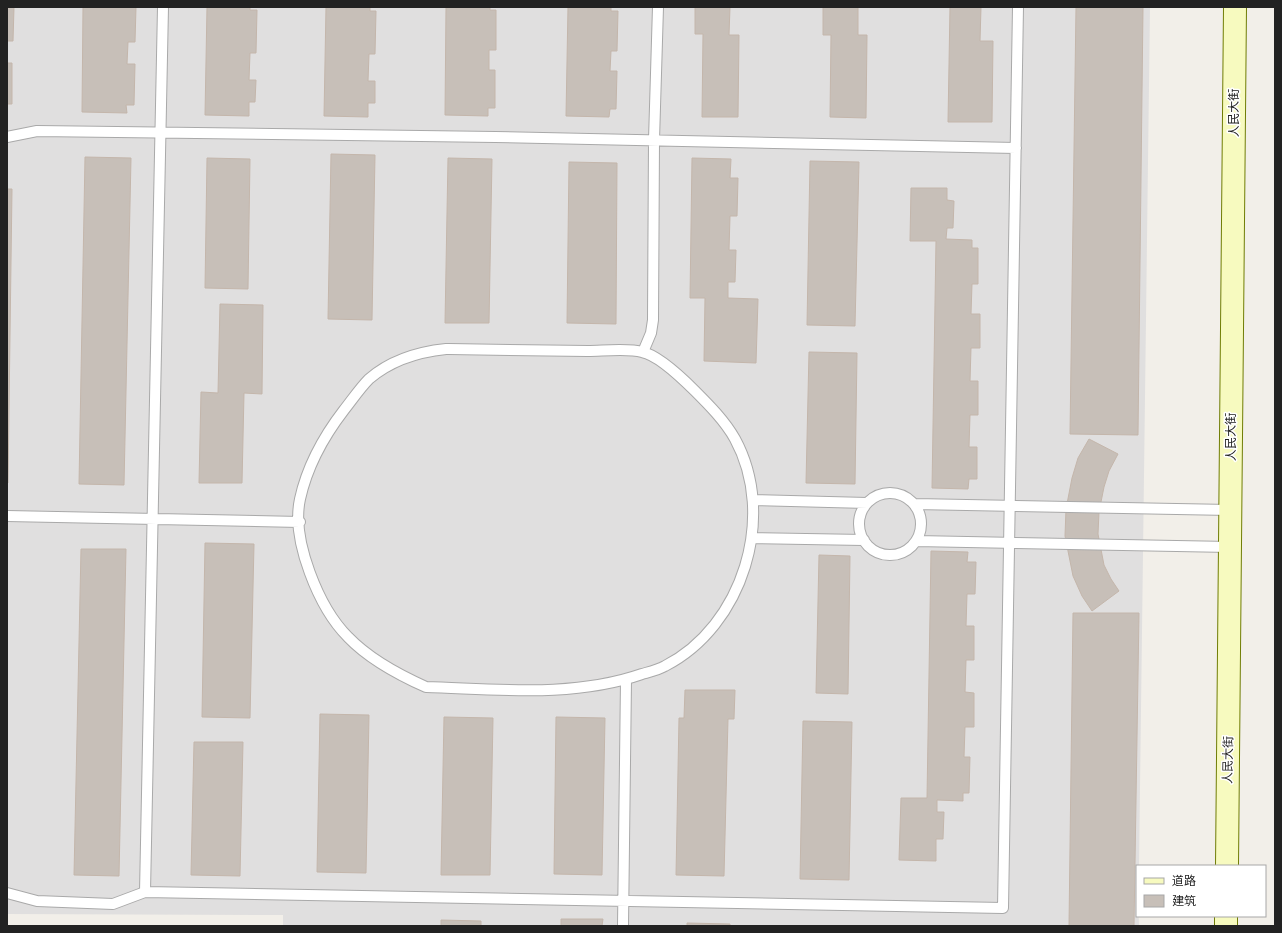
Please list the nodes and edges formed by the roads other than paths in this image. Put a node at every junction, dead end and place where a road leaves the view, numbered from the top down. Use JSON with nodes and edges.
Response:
{"nodes":[{"id":1,"x":162,"y":7,"type":"edge"},
{"id":2,"x":658,"y":7,"type":"edge"},
{"id":3,"x":1018,"y":7,"type":"edge"},
{"id":4,"x":1234,"y":7,"type":"edge"},
{"id":5,"x":160,"y":133,"type":"junction"},
{"id":6,"x":7,"y":137,"type":"edge"},
{"id":7,"x":654,"y":140,"type":"junction"},
{"id":8,"x":1016,"y":148,"type":"junction"},
{"id":9,"x":643,"y":352,"type":"junction"},
{"id":10,"x":753,"y":500,"type":"junction"},
{"id":11,"x":867,"y":504,"type":"junction"},
{"id":12,"x":915,"y":504,"type":"junction"},
{"id":13,"x":1010,"y":506,"type":"junction"},
{"id":14,"x":1230,"y":510,"type":"junction"},
{"id":15,"x":7,"y":516,"type":"edge"},
{"id":16,"x":153,"y":519,"type":"junction"},
{"id":17,"x":300,"y":522,"type":"junction"},
{"id":18,"x":752,"y":538,"type":"junction"},
{"id":19,"x":864,"y":540,"type":"junction"},
{"id":20,"x":916,"y":541,"type":"junction"},
{"id":21,"x":1009,"y":543,"type":"junction"},
{"id":22,"x":1230,"y":547,"type":"junction"},
{"id":23,"x":626,"y":680,"type":"junction"},
{"id":24,"x":1227,"y":865,"type":"edge"},
{"id":25,"x":145,"y":892,"type":"junction"},
{"id":26,"x":7,"y":893,"type":"edge"},
{"id":27,"x":623,"y":901,"type":"junction"},
{"id":28,"x":623,"y":926,"type":"edge"}],
"edges":[{"from":1,"to":5,"type":"lane"},
{"from":2,"to":7,"type":"lane"},
{"from":3,"to":8,"type":"lane"},
{"from":4,"to":14,"type":"main road","name":"人民大街"},
{"from":5,"to":6,"type":"lane"},
{"from":5,"to":7,"type":"lane"},
{"from":5,"to":16,"type":"lane"},
{"from":7,"to":8,"type":"lane"},
{"from":7,"to":9,"type":"lane"},
{"from":8,"to":13,"type":"lane"},
{"from":9,"to":10,"type":"lane"},
{"from":9,"to":17,"type":"lane"},
{"from":10,"to":11,"type":"lane"},
{"from":10,"to":18,"type":"lane"},
{"from":11,"to":12,"type":"lane"},
{"from":11,"to":19,"type":"lane"},
{"from":12,"to":13,"type":"lane"},
{"from":12,"to":20,"type":"lane"},
{"from":13,"to":14,"type":"lane"},
{"from":13,"to":21,"type":"lane"},
{"from":14,"to":22,"type":"main road","name":"人民大街"},
{"from":15,"to":16,"type":"lane"},
{"from":16,"to":17,"type":"lane"},
{"from":16,"to":25,"type":"lane"},
{"from":17,"to":23,"type":"lane"},
{"from":18,"to":19,"type":"lane"},
{"from":18,"to":23,"type":"lane"},
{"from":19,"to":20,"type":"lane"},
{"from":20,"to":21,"type":"lane"},
{"from":21,"to":22,"type":"lane"},
{"from":21,"to":27,"type":"lane"},
{"from":22,"to":24,"type":"main road","name":"人民大街"},
{"from":23,"to":27,"type":"lane"},
{"from":25,"to":26,"type":"lane"},
{"from":25,"to":27,"type":"lane"},
{"from":27,"to":28,"type":"lane"}]}
